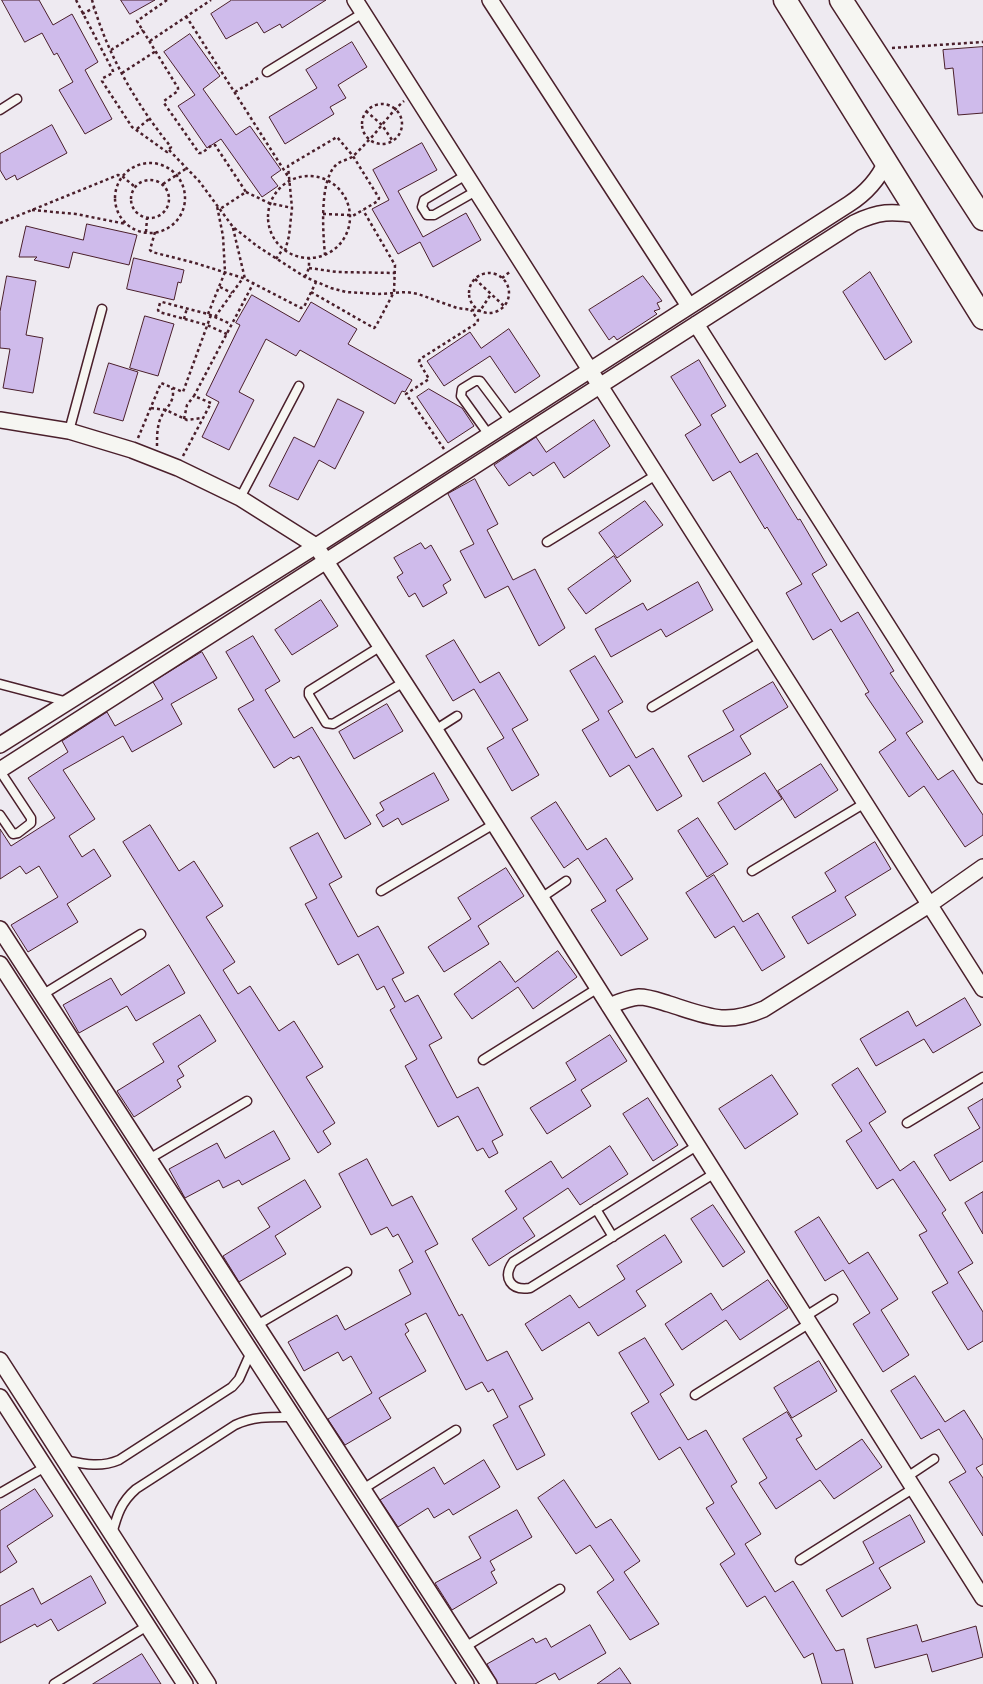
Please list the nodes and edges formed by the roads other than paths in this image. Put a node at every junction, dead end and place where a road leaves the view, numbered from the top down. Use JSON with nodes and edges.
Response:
{"nodes":[{"id":1,"x":355,"y":0,"type":"edge"},
{"id":2,"x":490,"y":0,"type":"edge"},
{"id":3,"x":785,"y":0,"type":"edge"},
{"id":4,"x":841,"y":0,"type":"edge"},
{"id":5,"x":363,"y":13,"type":"junction"},
{"id":6,"x":267,"y":72,"type":"road end"},
{"id":7,"x":17,"y":99,"type":"dead end"},
{"id":8,"x":0,"y":110,"type":"edge"},
{"id":9,"x":886,"y":162,"type":"junction"},
{"id":10,"x":466,"y":175,"type":"junction"},
{"id":11,"x":476,"y":191,"type":"junction"},
{"id":12,"x":918,"y":215,"type":"junction"},
{"id":13,"x":983,"y":219,"type":"edge"},
{"id":14,"x":689,"y":306,"type":"junction"},
{"id":15,"x":981,"y":308,"type":"edge"},
{"id":16,"x":102,"y":309,"type":"dead end"},
{"id":17,"x":696,"y":324,"type":"junction"},
{"id":18,"x":589,"y":370,"type":"junction"},
{"id":19,"x":299,"y":386,"type":"dead end"},
{"id":20,"x":599,"y":386,"type":"junction"},
{"id":21,"x":0,"y":420,"type":"edge"},
{"id":22,"x":510,"y":421,"type":"junction"},
{"id":23,"x":69,"y":431,"type":"junction"},
{"id":24,"x":489,"y":435,"type":"junction"},
{"id":25,"x":656,"y":475,"type":"junction"},
{"id":26,"x":240,"y":498,"type":"junction"},
{"id":27,"x":547,"y":542,"type":"dead end"},
{"id":28,"x":316,"y":546,"type":"junction"},
{"id":29,"x":327,"y":561,"type":"junction"},
{"id":30,"x":762,"y":641,"type":"junction"},
{"id":31,"x":381,"y":646,"type":"junction"},
{"id":32,"x":404,"y":682,"type":"junction"},
{"id":33,"x":0,"y":684,"type":"edge"},
{"id":34,"x":69,"y":702,"type":"junction"},
{"id":35,"x":652,"y":707,"type":"dead end"},
{"id":36,"x":457,"y":716,"type":"dead end"},
{"id":37,"x":435,"y":730,"type":"junction"},
{"id":38,"x":0,"y":745,"type":"edge"},
{"id":39,"x":0,"y":770,"type":"edge"},
{"id":40,"x":983,"y":776,"type":"edge"},
{"id":41,"x":865,"y":803,"type":"junction"},
{"id":42,"x":0,"y":815,"type":"edge"},
{"id":43,"x":494,"y":824,"type":"junction"},
{"id":44,"x":983,"y":867,"type":"edge"},
{"id":45,"x":752,"y":871,"type":"dead end"},
{"id":46,"x":566,"y":881,"type":"dead end"},
{"id":47,"x":382,"y":891,"type":"dead end"},
{"id":48,"x":541,"y":898,"type":"junction"},
{"id":49,"x":929,"y":905,"type":"junction"},
{"id":50,"x":0,"y":929,"type":"edge"},
{"id":51,"x":141,"y":934,"type":"dead end"},
{"id":52,"x":0,"y":964,"type":"edge"},
{"id":53,"x":598,"y":988,"type":"junction"},
{"id":54,"x":983,"y":989,"type":"edge"},
{"id":55,"x":42,"y":995,"type":"junction"},
{"id":56,"x":609,"y":1006,"type":"junction"},
{"id":57,"x":483,"y":1060,"type":"dead end"},
{"id":58,"x":983,"y":1077,"type":"edge"},
{"id":59,"x":247,"y":1101,"type":"dead end"},
{"id":60,"x":907,"y":1124,"type":"dead end"},
{"id":61,"x":698,"y":1145,"type":"junction"},
{"id":62,"x":149,"y":1159,"type":"junction"},
{"id":63,"x":715,"y":1173,"type":"junction"},
{"id":64,"x":596,"y":1209,"type":"junction"},
{"id":65,"x":614,"y":1237,"type":"junction"},
{"id":66,"x":347,"y":1272,"type":"dead end"},
{"id":67,"x":833,"y":1299,"type":"dead end"},
{"id":68,"x":808,"y":1320,"type":"junction"},
{"id":69,"x":256,"y":1325,"type":"junction"},
{"id":70,"x":251,"y":1352,"type":"junction"},
{"id":71,"x":0,"y":1360,"type":"edge"},
{"id":72,"x":695,"y":1395,"type":"dead end"},
{"id":73,"x":0,"y":1397,"type":"edge"},
{"id":74,"x":293,"y":1417,"type":"junction"},
{"id":75,"x":456,"y":1430,"type":"dead end"},
{"id":76,"x":934,"y":1459,"type":"dead end"},
{"id":77,"x":65,"y":1460,"type":"junction"},
{"id":78,"x":45,"y":1467,"type":"junction"},
{"id":79,"x":911,"y":1482,"type":"junction"},
{"id":80,"x":363,"y":1489,"type":"junction"},
{"id":81,"x":0,"y":1493,"type":"edge"},
{"id":82,"x":112,"y":1534,"type":"junction"},
{"id":83,"x":800,"y":1560,"type":"dead end"},
{"id":84,"x":560,"y":1589,"type":"dead end"},
{"id":85,"x":983,"y":1598,"type":"edge"},
{"id":86,"x":147,"y":1626,"type":"junction"},
{"id":87,"x":465,"y":1647,"type":"junction"},
{"id":88,"x":54,"y":1684,"type":"edge"},
{"id":89,"x":185,"y":1684,"type":"edge"},
{"id":90,"x":208,"y":1684,"type":"edge"},
{"id":91,"x":466,"y":1684,"type":"edge"},
{"id":92,"x":489,"y":1684,"type":"edge"}],
"edges":[{"from":1,"to":5,"type":"street"},
{"from":2,"to":14,"type":"street"},
{"from":3,"to":9,"type":"street"},
{"from":4,"to":13,"type":"street"},
{"from":5,"to":6,"type":"lane"},
{"from":5,"to":10,"type":"street"},
{"from":7,"to":8,"type":"lane"},
{"from":9,"to":12,"type":"street"},
{"from":9,"to":14,"type":"street"},
{"from":10,"to":11,"type":"street"},
{"from":10,"to":11,"type":"lane"},
{"from":11,"to":18,"type":"street"},
{"from":12,"to":15,"type":"street"},
{"from":12,"to":17,"type":"street"},
{"from":14,"to":18,"type":"street"},
{"from":16,"to":23,"type":"lane"},
{"from":17,"to":20,"type":"street"},
{"from":17,"to":40,"type":"street"},
{"from":18,"to":20,"type":"street"},
{"from":18,"to":22,"type":"street"},
{"from":19,"to":26,"type":"lane"},
{"from":20,"to":25,"type":"street"},
{"from":20,"to":29,"type":"street"},
{"from":21,"to":23,"type":"street"},
{"from":22,"to":24,"type":"street"},
{"from":22,"to":24,"type":"lane"},
{"from":23,"to":26,"type":"street"},
{"from":24,"to":28,"type":"street"},
{"from":25,"to":27,"type":"lane"},
{"from":25,"to":30,"type":"street"},
{"from":26,"to":28,"type":"street"},
{"from":28,"to":29,"type":"street"},
{"from":28,"to":34,"type":"street"},
{"from":29,"to":31,"type":"street"},
{"from":29,"to":39,"type":"street"},
{"from":30,"to":35,"type":"lane"},
{"from":30,"to":41,"type":"street"},
{"from":31,"to":32,"type":"street"},
{"from":31,"to":32,"type":"lane"},
{"from":32,"to":37,"type":"street"},
{"from":33,"to":34,"type":"lane"},
{"from":34,"to":38,"type":"street"},
{"from":36,"to":37,"type":"lane"},
{"from":37,"to":43,"type":"street"},
{"from":39,"to":42,"type":"lane"},
{"from":41,"to":45,"type":"lane"},
{"from":41,"to":49,"type":"street"},
{"from":43,"to":47,"type":"lane"},
{"from":43,"to":48,"type":"street"},
{"from":44,"to":49,"type":"street"},
{"from":46,"to":48,"type":"lane"},
{"from":48,"to":53,"type":"street"},
{"from":49,"to":54,"type":"street"},
{"from":49,"to":56,"type":"street"},
{"from":50,"to":55,"type":"street"},
{"from":51,"to":55,"type":"lane"},
{"from":52,"to":70,"type":"street"},
{"from":53,"to":56,"type":"street"},
{"from":53,"to":57,"type":"lane"},
{"from":55,"to":62,"type":"street"},
{"from":56,"to":61,"type":"street"},
{"from":58,"to":60,"type":"lane"},
{"from":59,"to":62,"type":"lane"},
{"from":61,"to":63,"type":"street"},
{"from":61,"to":64,"type":"lane"},
{"from":62,"to":69,"type":"street"},
{"from":63,"to":65,"type":"lane"},
{"from":63,"to":68,"type":"street"},
{"from":64,"to":65,"type":"lane"},
{"from":64,"to":65,"type":"lane"},
{"from":66,"to":69,"type":"lane"},
{"from":67,"to":68,"type":"lane"},
{"from":68,"to":72,"type":"lane"},
{"from":68,"to":79,"type":"street"},
{"from":69,"to":80,"type":"street"},
{"from":70,"to":74,"type":"street"},
{"from":70,"to":77,"type":"lane"},
{"from":71,"to":77,"type":"street"},
{"from":73,"to":78,"type":"street"},
{"from":74,"to":82,"type":"lane"},
{"from":74,"to":91,"type":"street"},
{"from":75,"to":80,"type":"lane"},
{"from":76,"to":79,"type":"lane"},
{"from":77,"to":82,"type":"street"},
{"from":78,"to":81,"type":"lane"},
{"from":78,"to":86,"type":"street"},
{"from":79,"to":83,"type":"lane"},
{"from":79,"to":85,"type":"street"},
{"from":80,"to":87,"type":"street"},
{"from":82,"to":90,"type":"street"},
{"from":84,"to":87,"type":"lane"},
{"from":86,"to":88,"type":"lane"},
{"from":86,"to":89,"type":"street"},
{"from":87,"to":92,"type":"street"}]}
